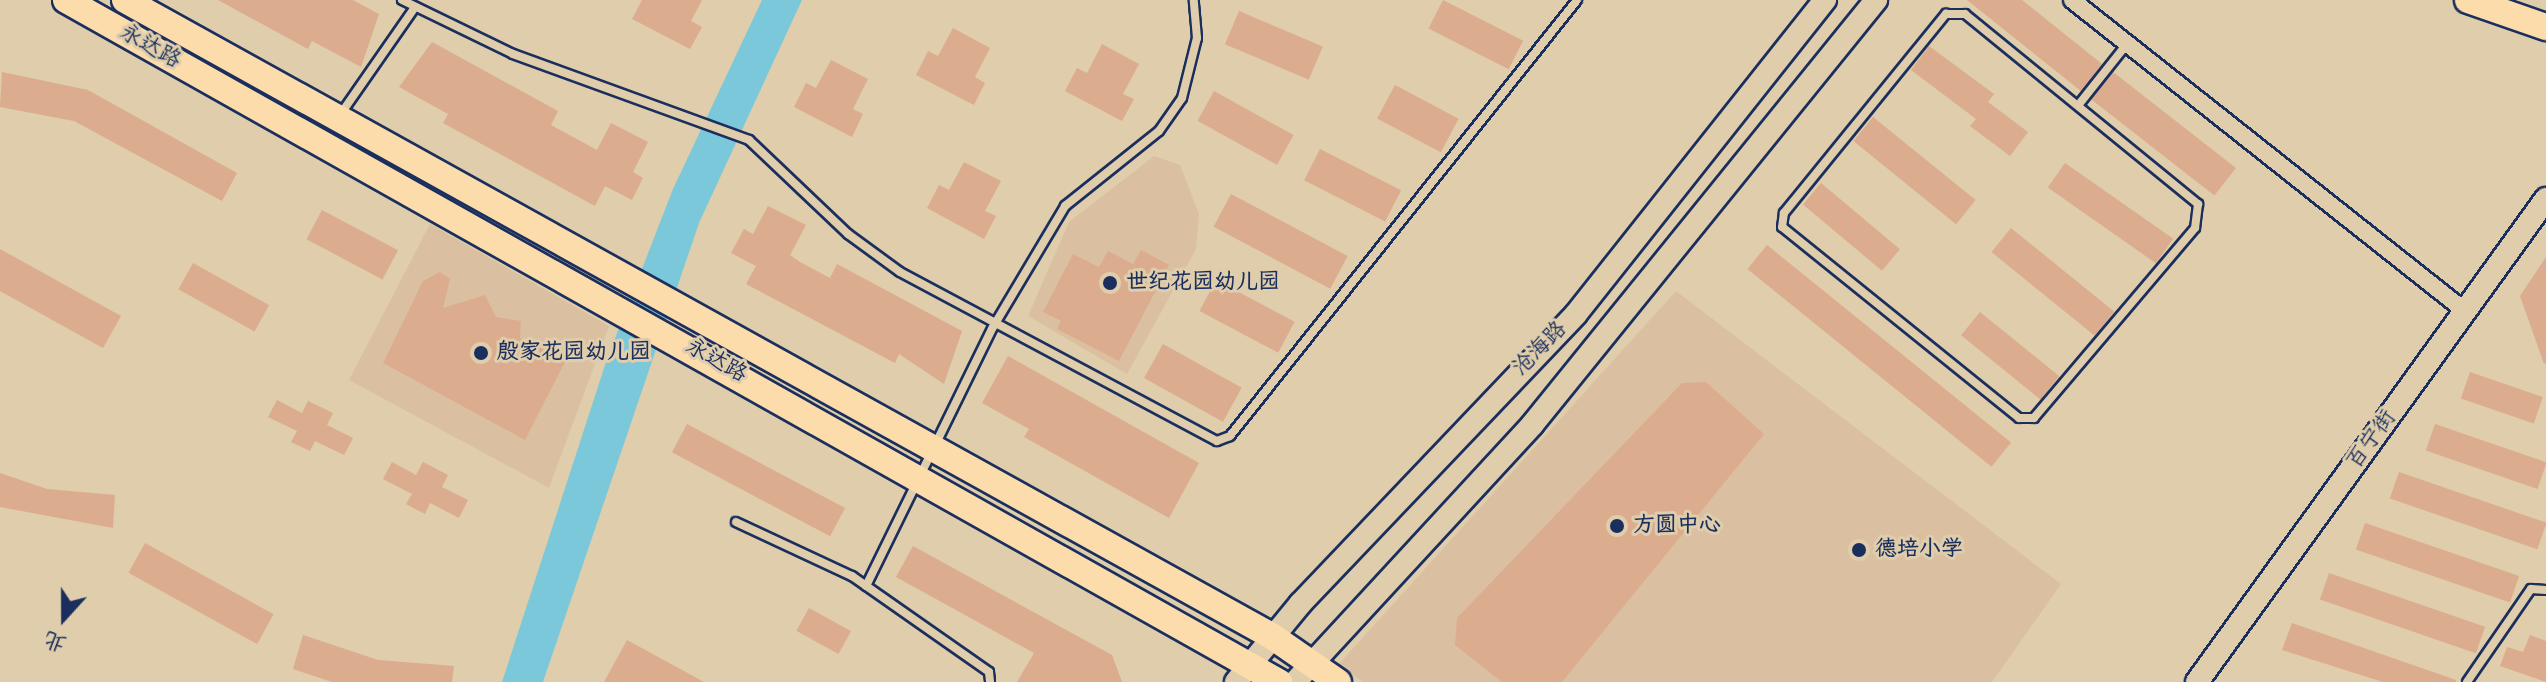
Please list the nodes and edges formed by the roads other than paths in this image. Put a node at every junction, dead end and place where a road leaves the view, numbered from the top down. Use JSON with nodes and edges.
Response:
{"nodes":[{"id":1,"x":66,"y":0,"type":"edge"},
{"id":2,"x":125,"y":0,"type":"edge"},
{"id":3,"x":402,"y":0,"type":"edge"},
{"id":4,"x":1194,"y":0,"type":"edge"},
{"id":5,"x":1577,"y":0,"type":"edge"},
{"id":6,"x":1825,"y":0,"type":"edge"},
{"id":7,"x":1876,"y":0,"type":"edge"},
{"id":8,"x":2072,"y":0,"type":"edge"},
{"id":9,"x":2468,"y":0,"type":"edge"},
{"id":10,"x":415,"y":7,"type":"junction"},
{"id":11,"x":2546,"y":27,"type":"edge"},
{"id":12,"x":2128,"y":44,"type":"junction"},
{"id":13,"x":2080,"y":103,"type":"junction"},
{"id":14,"x":337,"y":119,"type":"junction"},
{"id":15,"x":2546,"y":199,"type":"edge"},
{"id":16,"x":2465,"y":311,"type":"junction"},
{"id":17,"x":993,"y":327,"type":"junction"},
{"id":18,"x":933,"y":449,"type":"junction"},
{"id":19,"x":920,"y":476,"type":"junction"},
{"id":20,"x":736,"y":522,"type":"dead end"},
{"id":21,"x":2545,"y":585,"type":"edge"},
{"id":22,"x":866,"y":586,"type":"junction"},
{"id":23,"x":1273,"y":637,"type":"junction"},
{"id":24,"x":1245,"y":672,"type":"edge"},
{"id":25,"x":1303,"y":672,"type":"edge"},
{"id":26,"x":990,"y":682,"type":"edge"},
{"id":27,"x":1279,"y":682,"type":"edge"},
{"id":28,"x":1338,"y":682,"type":"edge"},
{"id":29,"x":2197,"y":682,"type":"edge"},
{"id":30,"x":2467,"y":682,"type":"edge"}],
"edges":[{"from":1,"to":19,"type":"main road","name":"永达路"},
{"from":2,"to":14,"type":"main road","name":"永达路"},
{"from":3,"to":10,"type":"lane"},
{"from":4,"to":17,"type":"lane"},
{"from":5,"to":17,"type":"lane"},
{"from":6,"to":23,"type":"main road","name":"沧海路"},
{"from":7,"to":25,"type":"main road","name":"沧海路"},
{"from":8,"to":12,"type":"street"},
{"from":9,"to":11,"type":"main road"},
{"from":10,"to":14,"type":"lane"},
{"from":10,"to":17,"type":"lane"},
{"from":12,"to":13,"type":"lane"},
{"from":12,"to":16,"type":"street"},
{"from":13,"to":13,"type":"lane"},
{"from":14,"to":18,"type":"main road","name":"永达路"},
{"from":15,"to":16,"type":"main road","name":"百宁街"},
{"from":16,"to":29,"type":"main road","name":"百宁街"},
{"from":17,"to":18,"type":"lane"},
{"from":18,"to":19,"type":"lane"},
{"from":18,"to":23,"type":"main road","name":"永达路"},
{"from":19,"to":22,"type":"lane"},
{"from":19,"to":24,"type":"main road","name":"永达路"},
{"from":20,"to":22,"type":"lane"},
{"from":21,"to":30,"type":"lane"},
{"from":22,"to":26,"type":"lane"},
{"from":23,"to":24,"type":"main road","name":"沧海路"},
{"from":23,"to":25,"type":"main road","name":"永达路"},
{"from":24,"to":27,"type":"main road","name":"永达路"},
{"from":25,"to":28,"type":"main road","name":"永达路"}]}
